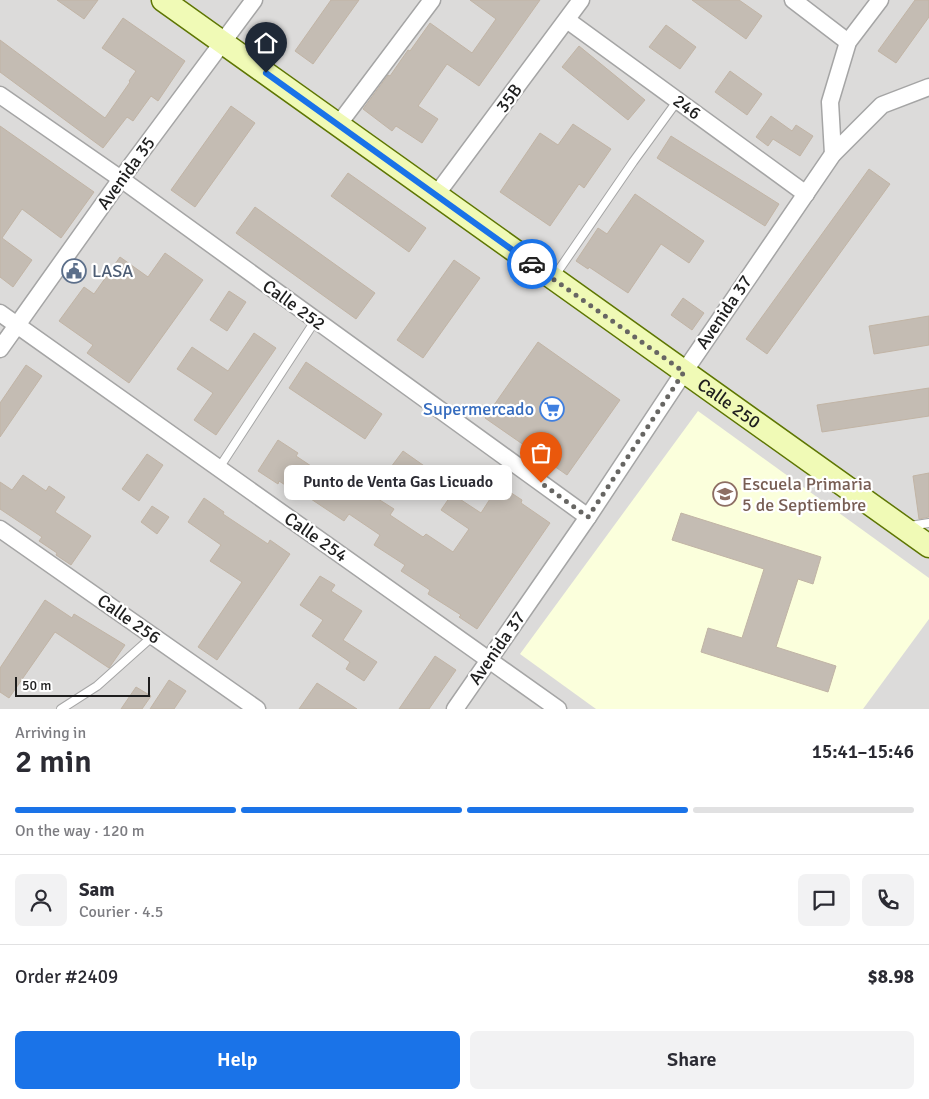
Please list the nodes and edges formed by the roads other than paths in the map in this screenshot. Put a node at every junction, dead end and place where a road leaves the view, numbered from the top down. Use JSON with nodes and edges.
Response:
{"nodes":[{"id":1,"x":163,"y":0,"type":"edge"},
{"id":2,"x":254,"y":0,"type":"edge"},
{"id":3,"x":432,"y":0,"type":"edge"},
{"id":4,"x":581,"y":0,"type":"edge"},
{"id":5,"x":793,"y":0,"type":"edge"},
{"id":6,"x":880,"y":0,"type":"edge"},
{"id":7,"x":567,"y":20,"type":"junction"},
{"id":8,"x":222,"y":42,"type":"junction"},
{"id":9,"x":848,"y":42,"type":"junction"},
{"id":10,"x":929,"y":87,"type":"edge"},
{"id":11,"x":0,"y":95,"type":"edge"},
{"id":12,"x":678,"y":100,"type":"junction"},
{"id":13,"x":338,"y":126,"type":"junction"},
{"id":14,"x":833,"y":154,"type":"junction"},
{"id":15,"x":121,"y":179,"type":"junction"},
{"id":16,"x":806,"y":194,"type":"junction"},
{"id":17,"x":436,"y":195,"type":"junction"},
{"id":18,"x":553,"y":279,"type":"junction"},
{"id":19,"x":0,"y":313,"type":"edge"},
{"id":20,"x":315,"y":321,"type":"junction"},
{"id":21,"x":16,"y":325,"type":"junction"},
{"id":22,"x":0,"y":349,"type":"edge"},
{"id":23,"x":684,"y":372,"type":"junction"},
{"id":24,"x":219,"y":468,"type":"junction"},
{"id":25,"x":588,"y":517,"type":"junction"},
{"id":26,"x":929,"y":524,"type":"edge"},
{"id":27,"x":903,"y":528,"type":"junction"},
{"id":28,"x":0,"y":529,"type":"edge"},
{"id":29,"x":929,"y":546,"type":"edge"},
{"id":30,"x":153,"y":636,"type":"junction"},
{"id":31,"x":489,"y":659,"type":"junction"},
{"id":32,"x":61,"y":709,"type":"edge"},
{"id":33,"x":257,"y":709,"type":"edge"},
{"id":34,"x":455,"y":709,"type":"edge"},
{"id":35,"x":558,"y":709,"type":"edge"}],
"edges":[{"from":1,"to":8,"type":"main road","name":"Calle 250"},
{"from":2,"to":8,"type":"street","name":"Avenida 35"},
{"from":3,"to":13,"type":"street"},
{"from":4,"to":7,"type":"street","name":"35B"},
{"from":5,"to":9,"type":"street"},
{"from":6,"to":9,"type":"street"},
{"from":7,"to":12,"type":"street","name":"246"},
{"from":7,"to":17,"type":"street","name":"35B"},
{"from":8,"to":13,"type":"main road","name":"Calle 250"},
{"from":8,"to":15,"type":"street","name":"Avenida 35"},
{"from":9,"to":14,"type":"street"},
{"from":10,"to":14,"type":"street","name":"Avenida 37"},
{"from":11,"to":15,"type":"street","name":"Calle 252"},
{"from":12,"to":16,"type":"street","name":"246"},
{"from":12,"to":18,"type":"lane"},
{"from":13,"to":17,"type":"main road","name":"Calle 250"},
{"from":14,"to":16,"type":"street","name":"Avenida 37"},
{"from":15,"to":20,"type":"street","name":"Calle 252"},
{"from":15,"to":21,"type":"street","name":"Avenida 35"},
{"from":16,"to":23,"type":"street","name":"Avenida 37"},
{"from":17,"to":18,"type":"main road","name":"Calle 250"},
{"from":18,"to":23,"type":"main road","name":"Calle 250"},
{"from":19,"to":21,"type":"street","name":"Calle 254"},
{"from":20,"to":24,"type":"lane"},
{"from":20,"to":25,"type":"street","name":"Calle 252"},
{"from":21,"to":22,"type":"street","name":"Avenida 35"},
{"from":21,"to":24,"type":"street","name":"Calle 254"},
{"from":23,"to":25,"type":"street","name":"Avenida 37"},
{"from":23,"to":27,"type":"main road","name":"Calle 250"},
{"from":24,"to":31,"type":"street","name":"Calle 254"},
{"from":25,"to":31,"type":"street","name":"Avenida 37"},
{"from":26,"to":27,"type":"lane"},
{"from":27,"to":29,"type":"main road","name":"Calle 250"},
{"from":28,"to":30,"type":"street","name":"Calle 256"},
{"from":30,"to":32,"type":"lane"},
{"from":30,"to":33,"type":"street","name":"Calle 256"},
{"from":31,"to":34,"type":"street","name":"Avenida 37"},
{"from":31,"to":35,"type":"street","name":"Calle 254"}]}
